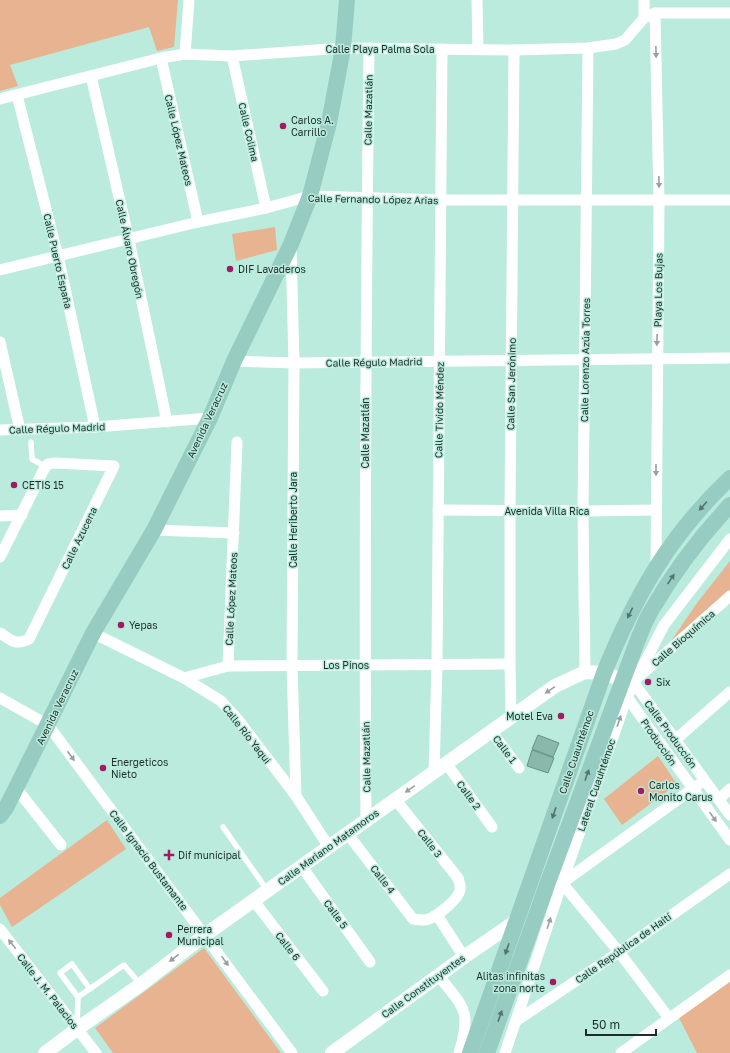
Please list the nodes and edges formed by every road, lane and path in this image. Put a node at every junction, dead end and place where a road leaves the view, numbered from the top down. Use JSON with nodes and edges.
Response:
{"nodes":[{"id":1,"x":189,"y":0,"type":"edge"},
{"id":2,"x":347,"y":0,"type":"edge"},
{"id":3,"x":478,"y":0,"type":"edge"},
{"id":4,"x":644,"y":0,"type":"edge"},
{"id":5,"x":655,"y":13,"type":"junction"},
{"id":6,"x":730,"y":13,"type":"edge"},
{"id":7,"x":644,"y":18,"type":"junction"},
{"id":8,"x":344,"y":48,"type":"junction"},
{"id":9,"x":369,"y":48,"type":"junction"},
{"id":10,"x":588,"y":48,"type":"junction"},
{"id":11,"x":442,"y":49,"type":"junction"},
{"id":12,"x":478,"y":49,"type":"junction"},
{"id":13,"x":514,"y":50,"type":"junction"},
{"id":14,"x":185,"y":54,"type":"junction"},
{"id":15,"x":232,"y":56,"type":"junction"},
{"id":16,"x":161,"y":58,"type":"junction"},
{"id":17,"x":91,"y":76,"type":"junction"},
{"id":18,"x":17,"y":95,"type":"junction"},
{"id":19,"x":0,"y":99,"type":"edge"},
{"id":20,"x":310,"y":196,"type":"junction"},
{"id":21,"x":367,"y":198,"type":"junction"},
{"id":22,"x":441,"y":200,"type":"junction"},
{"id":23,"x":513,"y":200,"type":"junction"},
{"id":24,"x":586,"y":200,"type":"junction"},
{"id":25,"x":730,"y":200,"type":"edge"},
{"id":26,"x":659,"y":201,"type":"junction"},
{"id":27,"x":266,"y":208,"type":"junction"},
{"id":28,"x":198,"y":222,"type":"junction"},
{"id":29,"x":129,"y":240,"type":"junction"},
{"id":30,"x":291,"y":244,"type":"junction"},
{"id":31,"x":58,"y":256,"type":"junction"},
{"id":32,"x":0,"y":270,"type":"edge"},
{"id":33,"x":0,"y":342,"type":"edge"},
{"id":34,"x":730,"y":358,"type":"edge"},
{"id":35,"x":657,"y":359,"type":"junction"},
{"id":36,"x":585,"y":360,"type":"junction"},
{"id":37,"x":234,"y":361,"type":"junction"},
{"id":38,"x":439,"y":361,"type":"junction"},
{"id":39,"x":511,"y":361,"type":"junction"},
{"id":40,"x":365,"y":362,"type":"junction"},
{"id":41,"x":294,"y":363,"type":"junction"},
{"id":42,"x":210,"y":418,"type":"junction"},
{"id":43,"x":167,"y":422,"type":"junction"},
{"id":44,"x":95,"y":427,"type":"junction"},
{"id":45,"x":0,"y":430,"type":"edge"},
{"id":46,"x":20,"y":430,"type":"junction"},
{"id":47,"x":31,"y":442,"type":"dead end"},
{"id":48,"x":237,"y":442,"type":"dead end"},
{"id":49,"x":47,"y":466,"type":"junction"},
{"id":50,"x":730,"y":478,"type":"edge"},
{"id":51,"x":730,"y":505,"type":"edge"},
{"id":52,"x":438,"y":510,"type":"junction"},
{"id":53,"x":656,"y":510,"type":"junction"},
{"id":54,"x":510,"y":511,"type":"junction"},
{"id":55,"x":583,"y":511,"type":"junction"},
{"id":56,"x":22,"y":515,"type":"junction"},
{"id":57,"x":0,"y":516,"type":"edge"},
{"id":58,"x":154,"y":530,"type":"junction"},
{"id":59,"x":234,"y":533,"type":"junction"},
{"id":60,"x":730,"y":539,"type":"edge"},
{"id":61,"x":0,"y":557,"type":"edge"},
{"id":62,"x":656,"y":567,"type":"junction"},
{"id":63,"x":730,"y":596,"type":"edge"},
{"id":64,"x":0,"y":633,"type":"edge"},
{"id":65,"x":93,"y":633,"type":"junction"},
{"id":66,"x":510,"y":664,"type":"junction"},
{"id":67,"x":292,"y":665,"type":"junction"},
{"id":68,"x":365,"y":665,"type":"junction"},
{"id":69,"x":437,"y":665,"type":"junction"},
{"id":70,"x":228,"y":666,"type":"junction"},
{"id":71,"x":585,"y":672,"type":"junction"},
{"id":72,"x":604,"y":673,"type":"junction"},
{"id":73,"x":184,"y":678,"type":"junction"},
{"id":74,"x":630,"y":681,"type":"junction"},
{"id":75,"x":730,"y":692,"type":"edge"},
{"id":76,"x":627,"y":697,"type":"junction"},
{"id":77,"x":0,"y":698,"type":"edge"},
{"id":78,"x":511,"y":717,"type":"junction"},
{"id":79,"x":48,"y":725,"type":"junction"},
{"id":80,"x":492,"y":731,"type":"junction"},
{"id":81,"x":675,"y":740,"type":"junction"},
{"id":82,"x":446,"y":763,"type":"junction"},
{"id":83,"x":519,"y":768,"type":"dead end"},
{"id":84,"x":434,"y":772,"type":"junction"},
{"id":85,"x":705,"y":780,"type":"junction"},
{"id":86,"x":16,"y":788,"type":"junction"},
{"id":87,"x":692,"y":788,"type":"junction"},
{"id":88,"x":730,"y":789,"type":"edge"},
{"id":89,"x":296,"y":796,"type":"junction"},
{"id":90,"x":395,"y":799,"type":"junction"},
{"id":91,"x":719,"y":799,"type":"junction"},
{"id":92,"x":730,"y":815,"type":"edge"},
{"id":93,"x":0,"y":816,"type":"edge"},
{"id":94,"x":366,"y":819,"type":"junction"},
{"id":95,"x":223,"y":827,"type":"dead end"},
{"id":96,"x":492,"y":828,"type":"dead end"},
{"id":97,"x":347,"y":833,"type":"junction"},
{"id":98,"x":730,"y":840,"type":"edge"},
{"id":99,"x":61,"y":845,"type":"dead end"},
{"id":100,"x":328,"y":847,"type":"junction"},
{"id":101,"x":302,"y":866,"type":"junction"},
{"id":102,"x":730,"y":874,"type":"edge"},
{"id":103,"x":532,"y":877,"type":"junction"},
{"id":104,"x":555,"y":883,"type":"junction"},
{"id":105,"x":268,"y":891,"type":"junction"},
{"id":106,"x":254,"y":901,"type":"junction"},
{"id":107,"x":436,"y":915,"type":"junction"},
{"id":108,"x":516,"y":921,"type":"junction"},
{"id":109,"x":0,"y":929,"type":"edge"},
{"id":110,"x":205,"y":935,"type":"junction"},
{"id":111,"x":620,"y":952,"type":"junction"},
{"id":112,"x":464,"y":956,"type":"junction"},
{"id":113,"x":370,"y":962,"type":"dead end"},
{"id":114,"x":730,"y":975,"type":"edge"},
{"id":115,"x":438,"y":976,"type":"junction"},
{"id":116,"x":140,"y":985,"type":"junction"},
{"id":117,"x":90,"y":989,"type":"junction"},
{"id":118,"x":323,"y":991,"type":"dead end"},
{"id":119,"x":78,"y":997,"type":"junction"},
{"id":120,"x":669,"y":1018,"type":"junction"},
{"id":121,"x":516,"y":1021,"type":"junction"},
{"id":122,"x":77,"y":1029,"type":"junction"},
{"id":123,"x":45,"y":1053,"type":"edge"},
{"id":124,"x":96,"y":1053,"type":"edge"},
{"id":125,"x":292,"y":1053,"type":"edge"},
{"id":126,"x":332,"y":1053,"type":"edge"},
{"id":127,"x":459,"y":1053,"type":"edge"},
{"id":128,"x":470,"y":1053,"type":"edge"},
{"id":129,"x":488,"y":1053,"type":"edge"},
{"id":130,"x":505,"y":1053,"type":"edge"},
{"id":131,"x":621,"y":1053,"type":"edge"}],
"edges":[{"from":1,"to":14,"type":"street"},
{"from":2,"to":8,"type":"main road","name":"Avenida Veracruz"},
{"from":3,"to":12,"type":"street"},
{"from":4,"to":7,"type":"street"},
{"from":5,"to":6,"type":"street","name":"Calle Playa Palma Sola"},
{"from":5,"to":7,"type":"street","name":"Calle Playa Palma Sola"},
{"from":5,"to":26,"type":"street","name":"Playa Los Bujas","one_way":true},
{"from":7,"to":10,"type":"street","name":"Calle Playa Palma Sola"},
{"from":8,"to":9,"type":"street","name":"Calle Playa Palma Sola"},
{"from":8,"to":15,"type":"street","name":"Calle Playa Palma Sola"},
{"from":8,"to":20,"type":"main road","name":"Avenida Veracruz"},
{"from":9,"to":11,"type":"street","name":"Calle Playa Palma Sola"},
{"from":9,"to":21,"type":"street","name":"Calle Mazatlán"},
{"from":10,"to":13,"type":"street","name":"Calle Playa Palma Sola"},
{"from":10,"to":24,"type":"street","name":"Calle Lorenzo Azúa Torres"},
{"from":11,"to":12,"type":"street","name":"Calle Playa Palma Sola"},
{"from":11,"to":22,"type":"street","name":"Calle Tivido Méndez"},
{"from":12,"to":13,"type":"street","name":"Calle Playa Palma Sola"},
{"from":13,"to":23,"type":"street","name":"Calle San Jerónimo"},
{"from":14,"to":15,"type":"street","name":"Calle Playa Palma Sola"},
{"from":14,"to":16,"type":"street","name":"Calle Playa Palma Sola"},
{"from":15,"to":27,"type":"street","name":"Calle Colima"},
{"from":16,"to":17,"type":"street","name":"Calle Playa Palma Sola"},
{"from":16,"to":28,"type":"street","name":"Calle López Mateos"},
{"from":17,"to":18,"type":"street","name":"Calle Playa Palma Sola"},
{"from":17,"to":29,"type":"street","name":"Calle Álvaro Obregón"},
{"from":18,"to":19,"type":"street","name":"Calle Playa Palma Sola"},
{"from":18,"to":31,"type":"street","name":"Calle Puerto España"},
{"from":20,"to":21,"type":"street","name":"Calle Fernando López Arias"},
{"from":20,"to":27,"type":"street","name":"Calle Fernando López Arias"},
{"from":20,"to":30,"type":"main road","name":"Avenida Veracruz"},
{"from":21,"to":22,"type":"street","name":"Calle Fernando López Arias"},
{"from":21,"to":40,"type":"street","name":"Calle Mazatlán"},
{"from":22,"to":23,"type":"street","name":"Calle Fernando López Arias"},
{"from":22,"to":38,"type":"street","name":"Calle Tivido Méndez"},
{"from":23,"to":24,"type":"street","name":"Calle Fernando López Arias"},
{"from":23,"to":39,"type":"street","name":"Calle San Jerónimo"},
{"from":24,"to":26,"type":"street","name":"Calle Fernando López Arias"},
{"from":24,"to":36,"type":"street","name":"Calle Lorenzo Azúa Torres"},
{"from":25,"to":26,"type":"street","name":"Calle Fernando López Arias"},
{"from":26,"to":35,"type":"street","name":"Playa Los Bujas","one_way":true},
{"from":27,"to":28,"type":"street","name":"Calle Fernando López Arias"},
{"from":28,"to":29,"type":"street","name":"Calle Fernando López Arias"},
{"from":29,"to":31,"type":"street","name":"Calle Fernando López Arias"},
{"from":29,"to":43,"type":"street","name":"Calle Álvaro Obregón"},
{"from":30,"to":37,"type":"main road","name":"Avenida Veracruz"},
{"from":30,"to":41,"type":"street","name":"Calle Heriberto Jara"},
{"from":31,"to":32,"type":"street","name":"Calle Fernando López Arias"},
{"from":31,"to":44,"type":"street","name":"Calle Puerto España"},
{"from":33,"to":46,"type":"street"},
{"from":34,"to":35,"type":"street","name":"Calle Régulo Madrid"},
{"from":35,"to":36,"type":"street","name":"Calle Régulo Madrid"},
{"from":35,"to":53,"type":"street","name":"Playa Los Bujas","one_way":true},
{"from":36,"to":39,"type":"street","name":"Calle Régulo Madrid"},
{"from":36,"to":55,"type":"street","name":"Calle Lorenzo Azúa Torres"},
{"from":37,"to":41,"type":"street","name":"Calle Régulo Madrid"},
{"from":37,"to":42,"type":"main road","name":"Avenida Veracruz"},
{"from":38,"to":39,"type":"street","name":"Calle Régulo Madrid"},
{"from":38,"to":40,"type":"street","name":"Calle Régulo Madrid"},
{"from":38,"to":52,"type":"street","name":"Calle Tivido Méndez"},
{"from":39,"to":54,"type":"street","name":"Calle San Jerónimo"},
{"from":40,"to":41,"type":"street","name":"Calle Régulo Madrid"},
{"from":40,"to":68,"type":"street","name":"Calle Mazatlán"},
{"from":41,"to":67,"type":"street","name":"Calle Heriberto Jara"},
{"from":42,"to":43,"type":"street","name":"Calle Régulo Madrid"},
{"from":42,"to":58,"type":"main road","name":"Avenida Veracruz"},
{"from":43,"to":44,"type":"street","name":"Calle Régulo Madrid"},
{"from":44,"to":46,"type":"street","name":"Calle Régulo Madrid"},
{"from":45,"to":46,"type":"street","name":"Calle Régulo Madrid"},
{"from":47,"to":49,"type":"lane"},
{"from":48,"to":59,"type":"street","name":"Calle López Mateos"},
{"from":49,"to":56,"type":"street"},
{"from":49,"to":64,"type":"street","name":"Calle Azucena"},
{"from":50,"to":62,"type":"main road","name":"Calle Cuauhtémoc","one_way":true},
{"from":74,"to":51,"type":"main road","name":"Calle Cuauhtémoc","one_way":true},
{"from":52,"to":54,"type":"street","name":"Avenida Villa Rica"},
{"from":52,"to":69,"type":"street","name":"Calle Tivido Méndez"},
{"from":53,"to":55,"type":"street","name":"Avenida Villa Rica"},
{"from":53,"to":62,"type":"street","name":"Playa Los Bujas"},
{"from":54,"to":55,"type":"street","name":"Avenida Villa Rica"},
{"from":54,"to":66,"type":"street","name":"Calle San Jerónimo"},
{"from":55,"to":71,"type":"street","name":"Calle Lorenzo Azúa Torres"},
{"from":56,"to":57,"type":"street"},
{"from":56,"to":61,"type":"street"},
{"from":58,"to":59,"type":"street"},
{"from":58,"to":65,"type":"main road","name":"Avenida Veracruz"},
{"from":59,"to":70,"type":"street","name":"Calle López Mateos"},
{"from":60,"to":74,"type":"street"},
{"from":62,"to":72,"type":"main road","name":"Calle Cuauhtémoc","one_way":true},
{"from":63,"to":74,"type":"street","name":"Calle Bioquímica"},
{"from":65,"to":73,"type":"street","name":"Calle Río Yaqui"},
{"from":65,"to":79,"type":"main road","name":"Avenida Veracruz"},
{"from":66,"to":69,"type":"street","name":"Los Pinos"},
{"from":66,"to":78,"type":"street","name":"Calle San Jerónimo"},
{"from":67,"to":68,"type":"street","name":"Los Pinos"},
{"from":67,"to":70,"type":"street","name":"Los Pinos"},
{"from":67,"to":89,"type":"street","name":"Calle Heriberto Jara"},
{"from":68,"to":69,"type":"street","name":"Los Pinos"},
{"from":68,"to":94,"type":"street","name":"Calle Mazatlán"},
{"from":69,"to":84,"type":"street","name":"Calle Tivido Méndez"},
{"from":70,"to":73,"type":"street","name":"Los Pinos"},
{"from":71,"to":72,"type":"street","name":"Calle Mariano Matamoros"},
{"from":71,"to":78,"type":"street","name":"Calle Mariano Matamoros","one_way":true},
{"from":72,"to":74,"type":"street","name":"Calle Mariano Matamoros"},
{"from":72,"to":103,"type":"main road","name":"Calle Cuauhtémoc","one_way":true},
{"from":73,"to":89,"type":"street","name":"Calle Río Yaqui"},
{"from":74,"to":76,"type":"street","name":"Producción"},
{"from":74,"to":81,"type":"street","name":"Calle Producción"},
{"from":104,"to":74,"type":"main road","name":"Calle Cuauhtémoc","one_way":true},
{"from":75,"to":81,"type":"street"},
{"from":76,"to":87,"type":"street","name":"Producción"},
{"from":104,"to":76,"type":"street","name":"Lateral Cuauhtémoc","one_way":true},
{"from":77,"to":79,"type":"street"},
{"from":78,"to":80,"type":"street","name":"Calle Mariano Matamoros"},
{"from":79,"to":86,"type":"main road","name":"Avenida Veracruz"},
{"from":79,"to":110,"type":"street","name":"Calle Ignacio Bustamante","one_way":true},
{"from":80,"to":82,"type":"street","name":"Calle Mariano Matamoros"},
{"from":80,"to":83,"type":"street","name":"Calle 1"},
{"from":81,"to":85,"type":"street","name":"Calle Producción"},
{"from":82,"to":84,"type":"street","name":"Calle Mariano Matamoros"},
{"from":82,"to":96,"type":"street","name":"Calle 2"},
{"from":84,"to":90,"type":"street","name":"Calle Mariano Matamoros","one_way":true},
{"from":85,"to":87,"type":"street"},
{"from":85,"to":91,"type":"street","name":"Calle Producción"},
{"from":86,"to":93,"type":"main road","name":"Avenida Veracruz"},
{"from":86,"to":99,"type":"street"},
{"from":87,"to":98,"type":"street","name":"Producción","one_way":true},
{"from":87,"to":104,"type":"street"},
{"from":88,"to":91,"type":"street"},
{"from":89,"to":100,"type":"street","name":"Calle Río Yaqui"},
{"from":90,"to":94,"type":"street","name":"Calle Mariano Matamoros"},
{"from":90,"to":107,"type":"street","name":"Calle 3"},
{"from":91,"to":92,"type":"street","name":"Calle Producción"},
{"from":94,"to":97,"type":"street","name":"Calle Mariano Matamoros"},
{"from":95,"to":105,"type":"lane"},
{"from":97,"to":100,"type":"street","name":"Calle Mariano Matamoros"},
{"from":97,"to":107,"type":"street","name":"Calle 4"},
{"from":100,"to":101,"type":"street","name":"Calle Mariano Matamoros"},
{"from":101,"to":105,"type":"street","name":"Calle Mariano Matamoros"},
{"from":101,"to":113,"type":"street","name":"Calle 5"},
{"from":102,"to":111,"type":"street","name":"Calle República de Haití"},
{"from":103,"to":104,"type":"street"},
{"from":103,"to":108,"type":"main road","name":"Calle Cuauhtémoc"},
{"from":104,"to":111,"type":"street"},
{"from":121,"to":104,"type":"street","name":"Lateral Cuauhtémoc","one_way":true},
{"from":129,"to":104,"type":"main road","name":"Calle Cuauhtémoc","one_way":true},
{"from":105,"to":106,"type":"street","name":"Calle Mariano Matamoros"},
{"from":106,"to":110,"type":"street","name":"Calle Mariano Matamoros"},
{"from":106,"to":118,"type":"street","name":"Calle 6"},
{"from":107,"to":112,"type":"street"},
{"from":108,"to":112,"type":"street","name":"Calle Constituyentes"},
{"from":108,"to":128,"type":"main road","name":"Calle Cuauhtémoc","one_way":true},
{"from":122,"to":109,"type":"street","name":"Calle J. M. Palacios","one_way":true},
{"from":110,"to":116,"type":"street","name":"Calle Mariano Matamoros","one_way":true},
{"from":110,"to":125,"type":"street","name":"Calle Ignacio Bustamante","one_way":true},
{"from":111,"to":120,"type":"street"},
{"from":111,"to":121,"type":"street","name":"Calle República de Haití"},
{"from":112,"to":115,"type":"street","name":"Calle Constituyentes"},
{"from":114,"to":120,"type":"street"},
{"from":115,"to":126,"type":"street","name":"Calle Constituyentes"},
{"from":115,"to":127,"type":"street"},
{"from":116,"to":117,"type":"lane"},
{"from":116,"to":122,"type":"street","name":"Calle Mariano Matamoros"},
{"from":117,"to":119,"type":"lane"},
{"from":117,"to":119,"type":"lane"},
{"from":119,"to":122,"type":"lane"},
{"from":120,"to":131,"type":"street"},
{"from":121,"to":130,"type":"street","name":"Lateral Cuauhtémoc"},
{"from":122,"to":123,"type":"street","name":"Calle Mariano Matamoros"},
{"from":122,"to":124,"type":"street","name":"Calle J. M. Palacios"}]}
